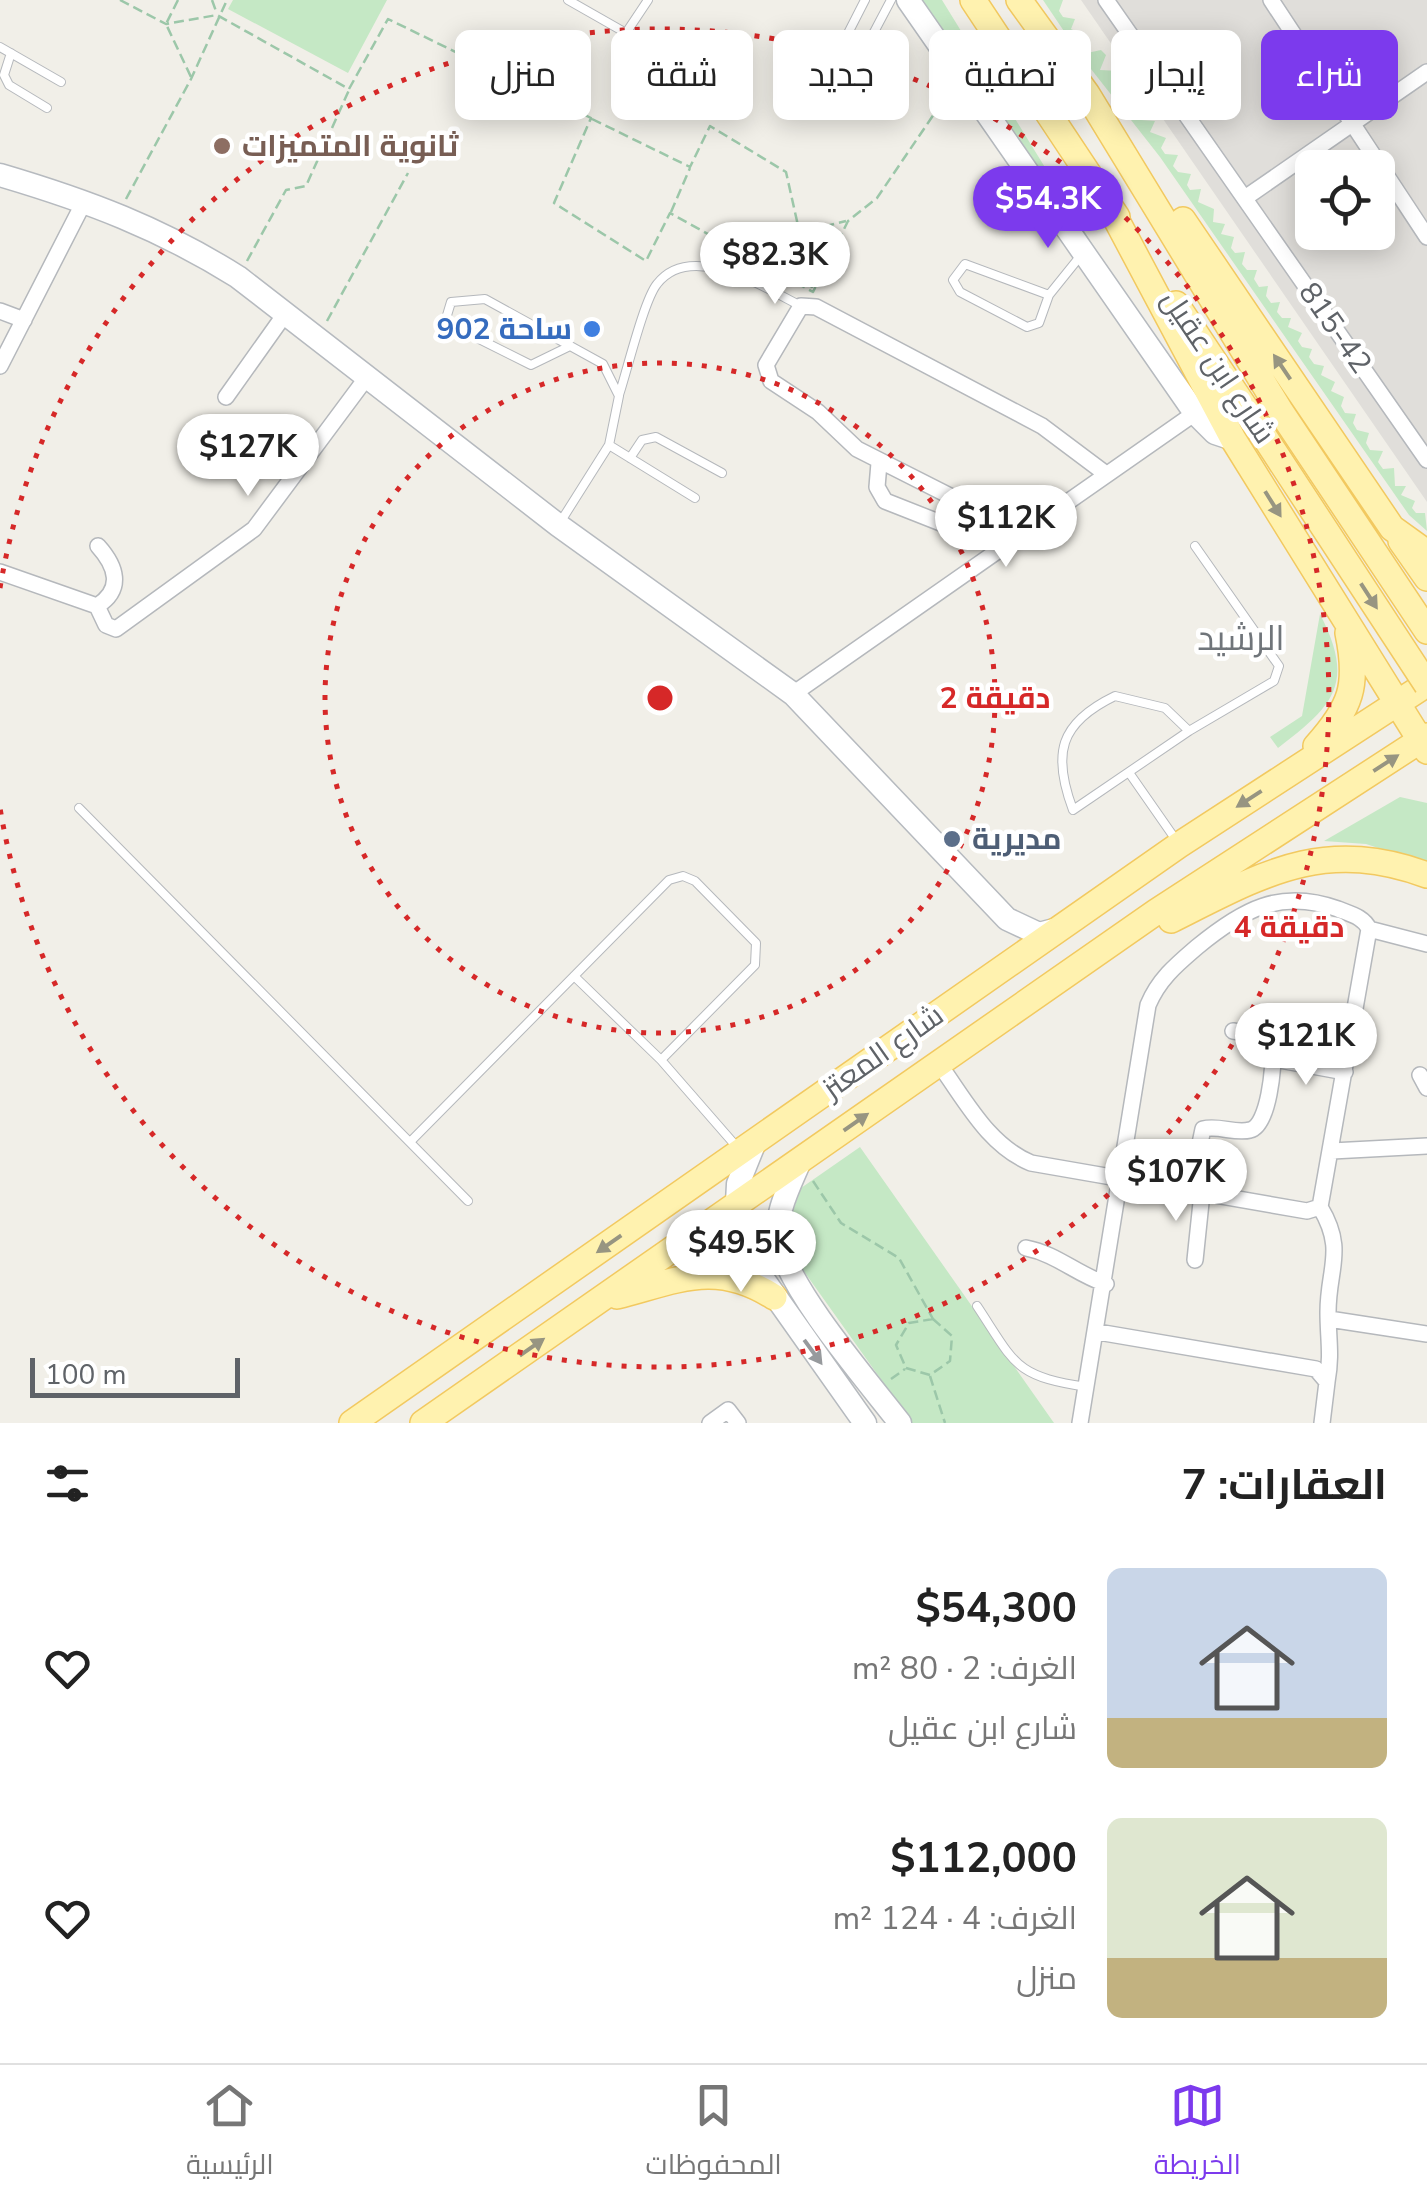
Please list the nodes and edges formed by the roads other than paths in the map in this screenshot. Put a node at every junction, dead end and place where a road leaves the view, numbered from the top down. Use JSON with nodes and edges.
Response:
{"nodes":[{"id":1,"x":568,"y":0,"type":"edge"},
{"id":2,"x":648,"y":0,"type":"edge"},
{"id":3,"x":866,"y":0,"type":"edge"},
{"id":4,"x":891,"y":0,"type":"edge"},
{"id":5,"x":908,"y":0,"type":"edge"},
{"id":6,"x":973,"y":0,"type":"edge"},
{"id":7,"x":1019,"y":0,"type":"edge"},
{"id":8,"x":1106,"y":0,"type":"edge"},
{"id":9,"x":1271,"y":0,"type":"edge"},
{"id":10,"x":859,"y":12,"type":"junction"},
{"id":11,"x":879,"y":24,"type":"junction"},
{"id":12,"x":1041,"y":30,"type":"edge"},
{"id":13,"x":0,"y":46,"type":"edge"},
{"id":14,"x":11,"y":53,"type":"junction"},
{"id":15,"x":1427,"y":72,"type":"edge"},
{"id":16,"x":61,"y":82,"type":"dead end"},
{"id":17,"x":1091,"y":99,"type":"edge"},
{"id":18,"x":1091,"y":101,"type":"edge"},
{"id":19,"x":47,"y":108,"type":"dead end"},
{"id":20,"x":1352,"y":124,"type":"junction"},
{"id":21,"x":0,"y":175,"type":"edge"},
{"id":22,"x":1244,"y":198,"type":"junction"},
{"id":23,"x":84,"y":200,"type":"junction"},
{"id":24,"x":1108,"y":204,"type":"junction"},
{"id":25,"x":1427,"y":237,"type":"edge"},
{"id":26,"x":1082,"y":254,"type":"junction"},
{"id":27,"x":1049,"y":296,"type":"junction"},
{"id":28,"x":801,"y":306,"type":"junction"},
{"id":29,"x":0,"y":312,"type":"edge"},
{"id":30,"x":285,"y":314,"type":"junction"},
{"id":31,"x":24,"y":320,"type":"junction"},
{"id":32,"x":570,"y":346,"type":"junction"},
{"id":33,"x":0,"y":366,"type":"edge"},
{"id":34,"x":367,"y":377,"type":"junction"},
{"id":35,"x":226,"y":396,"type":"dead end"},
{"id":36,"x":619,"y":396,"type":"junction"},
{"id":37,"x":1194,"y":413,"type":"junction"},
{"id":38,"x":1233,"y":438,"type":"junction"},
{"id":39,"x":609,"y":445,"type":"junction"},
{"id":40,"x":630,"y":458,"type":"junction"},
{"id":41,"x":1427,"y":460,"type":"edge"},
{"id":42,"x":879,"y":463,"type":"junction"},
{"id":43,"x":722,"y":473,"type":"dead end"},
{"id":44,"x":1106,"y":474,"type":"junction"},
{"id":45,"x":695,"y":498,"type":"dead end"},
{"id":46,"x":976,"y":511,"type":"junction"},
{"id":47,"x":558,"y":525,"type":"junction"},
{"id":48,"x":1392,"y":528,"type":"junction"},
{"id":49,"x":1021,"y":532,"type":"junction"},
{"id":50,"x":98,"y":546,"type":"dead end"},
{"id":51,"x":1195,"y":546,"type":"dead end"},
{"id":52,"x":1427,"y":552,"type":"edge"},
{"id":53,"x":0,"y":572,"type":"edge"},
{"id":54,"x":1427,"y":578,"type":"edge"},
{"id":55,"x":97,"y":606,"type":"junction"},
{"id":56,"x":1344,"y":619,"type":"junction"},
{"id":57,"x":1427,"y":630,"type":"edge"},
{"id":58,"x":1393,"y":650,"type":"dead end"},
{"id":59,"x":1423,"y":687,"type":"edge"},
{"id":60,"x":793,"y":694,"type":"junction"},
{"id":61,"x":1397,"y":703,"type":"junction"},
{"id":62,"x":1190,"y":731,"type":"junction"},
{"id":63,"x":1425,"y":742,"type":"edge"},
{"id":64,"x":1297,"y":768,"type":"junction"},
{"id":65,"x":1130,"y":774,"type":"junction"},
{"id":66,"x":79,"y":808,"type":"dead end"},
{"id":67,"x":1180,"y":845,"type":"junction"},
{"id":68,"x":1427,"y":875,"type":"edge"},
{"id":69,"x":1007,"y":919,"type":"junction"},
{"id":70,"x":1369,"y":929,"type":"junction"},
{"id":71,"x":1058,"y":930,"type":"junction"},
{"id":72,"x":1427,"y":944,"type":"edge"},
{"id":73,"x":1086,"y":962,"type":"junction"},
{"id":74,"x":1003,"y":968,"type":"junction"},
{"id":75,"x":574,"y":976,"type":"junction"},
{"id":76,"x":1233,"y":1031,"type":"dead end"},
{"id":77,"x":1274,"y":1059,"type":"junction"},
{"id":78,"x":661,"y":1060,"type":"junction"},
{"id":79,"x":939,"y":1064,"type":"junction"},
{"id":80,"x":1345,"y":1072,"type":"junction"},
{"id":81,"x":410,"y":1142,"type":"junction"},
{"id":82,"x":1427,"y":1146,"type":"edge"},
{"id":83,"x":748,"y":1147,"type":"junction"},
{"id":84,"x":1332,"y":1151,"type":"junction"},
{"id":85,"x":800,"y":1161,"type":"junction"},
{"id":86,"x":1122,"y":1180,"type":"junction"},
{"id":87,"x":1196,"y":1192,"type":"junction"},
{"id":88,"x":468,"y":1201,"type":"dead end"},
{"id":89,"x":736,"y":1205,"type":"junction"},
{"id":90,"x":1320,"y":1207,"type":"junction"},
{"id":91,"x":698,"y":1231,"type":"junction"},
{"id":92,"x":736,"y":1239,"type":"junction"},
{"id":93,"x":1026,"y":1248,"type":"dead end"},
{"id":94,"x":1195,"y":1260,"type":"dead end"},
{"id":95,"x":1106,"y":1284,"type":"junction"},
{"id":96,"x":774,"y":1298,"type":"junction"},
{"id":97,"x":598,"y":1302,"type":"junction"},
{"id":98,"x":978,"y":1306,"type":"dead end"},
{"id":99,"x":1328,"y":1319,"type":"junction"},
{"id":100,"x":1098,"y":1332,"type":"junction"},
{"id":101,"x":1427,"y":1333,"type":"edge"},
{"id":102,"x":469,"y":1342,"type":"junction"},
{"id":103,"x":493,"y":1374,"type":"junction"},
{"id":104,"x":1327,"y":1382,"type":"junction"},
{"id":105,"x":1087,"y":1388,"type":"junction"},
{"id":106,"x":888,"y":1408,"type":"edge"},
{"id":107,"x":352,"y":1423,"type":"edge"},
{"id":108,"x":423,"y":1423,"type":"edge"},
{"id":109,"x":710,"y":1423,"type":"edge"},
{"id":110,"x":738,"y":1423,"type":"edge"},
{"id":111,"x":866,"y":1423,"type":"edge"},
{"id":112,"x":1080,"y":1423,"type":"edge"},
{"id":113,"x":1322,"y":1423,"type":"edge"}],
"edges":[{"from":1,"to":2,"type":"lane"},
{"from":3,"to":10,"type":"lane"},
{"from":4,"to":11,"type":"lane"},
{"from":5,"to":26,"type":"street"},
{"from":6,"to":24,"type":"main road","name":"شارع ابن عقيل"},
{"from":7,"to":12,"type":"main road","name":"شارع ابن عقيل"},
{"from":8,"to":22,"type":"street","name":"815-42"},
{"from":9,"to":20,"type":"street"},
{"from":10,"to":11,"type":"lane"},
{"from":10,"to":11,"type":"lane"},
{"from":13,"to":14,"type":"lane"},
{"from":14,"to":16,"type":"lane"},
{"from":14,"to":19,"type":"lane"},
{"from":15,"to":20,"type":"street"},
{"from":48,"to":17,"type":"main road","one_way":true},
{"from":18,"to":57,"type":"main road","name":"شارع ابن عقيل"},
{"from":20,"to":22,"type":"street"},
{"from":20,"to":25,"type":"street"},
{"from":21,"to":23,"type":"street"},
{"from":22,"to":41,"type":"street","name":"815-42"},
{"from":23,"to":30,"type":"street"},
{"from":23,"to":31,"type":"street"},
{"from":24,"to":38,"type":"main road"},
{"from":24,"to":59,"type":"main road","name":"شارع ابن عقيل","one_way":true,"bridge":true},
{"from":26,"to":27,"type":"lane"},
{"from":26,"to":37,"type":"street"},
{"from":27,"to":27,"type":"lane"},
{"from":28,"to":36,"type":"lane"},
{"from":28,"to":42,"type":"street"},
{"from":28,"to":44,"type":"street"},
{"from":29,"to":31,"type":"street"},
{"from":30,"to":34,"type":"street"},
{"from":30,"to":35,"type":"street"},
{"from":31,"to":33,"type":"street"},
{"from":32,"to":32,"type":"lane"},
{"from":32,"to":36,"type":"lane"},
{"from":34,"to":47,"type":"street"},
{"from":34,"to":55,"type":"street"},
{"from":36,"to":39,"type":"lane"},
{"from":37,"to":38,"type":"street"},
{"from":37,"to":44,"type":"street"},
{"from":38,"to":56,"type":"main road","one_way":true},
{"from":39,"to":40,"type":"lane"},
{"from":39,"to":47,"type":"lane"},
{"from":40,"to":43,"type":"lane"},
{"from":40,"to":45,"type":"lane"},
{"from":42,"to":46,"type":"street"},
{"from":42,"to":46,"type":"street"},
{"from":44,"to":49,"type":"street"},
{"from":46,"to":49,"type":"street"},
{"from":47,"to":60,"type":"street"},
{"from":48,"to":52,"type":"main road"},
{"from":48,"to":54,"type":"main road"},
{"from":49,"to":60,"type":"street"},
{"from":50,"to":55,"type":"street"},
{"from":51,"to":62,"type":"lane"},
{"from":53,"to":55,"type":"street"},
{"from":56,"to":58,"type":"main road"},
{"from":56,"to":61,"type":"main road"},
{"from":56,"to":64,"type":"main road"},
{"from":59,"to":61,"type":"main road","name":"شارع المعتز"},
{"from":60,"to":69,"type":"street"},
{"from":61,"to":63,"type":"main road"},
{"from":61,"to":64,"type":"main road","name":"شارع المعتز"},
{"from":62,"to":65,"type":"lane"},
{"from":62,"to":65,"type":"lane"},
{"from":73,"to":63,"type":"main road","name":"شارع المعتز","one_way":true},
{"from":64,"to":67,"type":"main road","name":"شارع المعتز","one_way":true},
{"from":65,"to":67,"type":"lane"},
{"from":66,"to":81,"type":"lane"},
{"from":67,"to":71,"type":"main road","name":"شارع المعتز"},
{"from":68,"to":73,"type":"main road"},
{"from":69,"to":71,"type":"street"},
{"from":69,"to":74,"type":"street"},
{"from":70,"to":72,"type":"street"},
{"from":70,"to":80,"type":"street"},
{"from":70,"to":86,"type":"street"},
{"from":71,"to":74,"type":"main road","name":"شارع المعتز"},
{"from":73,"to":79,"type":"main road","name":"شارع المعتز"},
{"from":74,"to":83,"type":"main road","name":"شارع المعتز"},
{"from":75,"to":78,"type":"lane"},
{"from":75,"to":78,"type":"lane"},
{"from":75,"to":81,"type":"lane"},
{"from":76,"to":77,"type":"street"},
{"from":77,"to":80,"type":"street"},
{"from":77,"to":87,"type":"street"},
{"from":78,"to":83,"type":"lane"},
{"from":85,"to":79,"type":"main road","name":"شارع المعتز","one_way":true},
{"from":79,"to":86,"type":"street"},
{"from":80,"to":84,"type":"street"},
{"from":81,"to":88,"type":"lane"},
{"from":82,"to":84,"type":"street"},
{"from":83,"to":89,"type":"street"},
{"from":83,"to":102,"type":"main road","name":"شارع المعتز","one_way":true},
{"from":84,"to":90,"type":"street"},
{"from":85,"to":89,"type":"main road","name":"شارع المعتز"},
{"from":85,"to":106,"type":"street"},
{"from":86,"to":87,"type":"street"},
{"from":86,"to":95,"type":"street"},
{"from":87,"to":90,"type":"street"},
{"from":87,"to":94,"type":"street"},
{"from":89,"to":91,"type":"main road","name":"شارع المعتز"},
{"from":89,"to":92,"type":"street"},
{"from":90,"to":99,"type":"street"},
{"from":91,"to":92,"type":"main road"},
{"from":91,"to":97,"type":"main road","name":"شارع المعتز"},
{"from":92,"to":96,"type":"street"},
{"from":93,"to":95,"type":"street"},
{"from":95,"to":100,"type":"street"},
{"from":96,"to":97,"type":"main road"},
{"from":96,"to":111,"type":"street","one_way":true},
{"from":103,"to":97,"type":"main road","name":"شارع المعتز","one_way":true},
{"from":98,"to":105,"type":"lane"},
{"from":99,"to":101,"type":"street"},
{"from":99,"to":104,"type":"street"},
{"from":100,"to":104,"type":"street"},
{"from":100,"to":105,"type":"street"},
{"from":102,"to":103,"type":"main road"},
{"from":102,"to":107,"type":"main road","name":"شارع المعتز"},
{"from":103,"to":108,"type":"main road","name":"شارع المعتز"},
{"from":104,"to":113,"type":"street"},
{"from":105,"to":112,"type":"street"},
{"from":106,"to":111,"type":"street"},
{"from":109,"to":110,"type":"street"}]}
